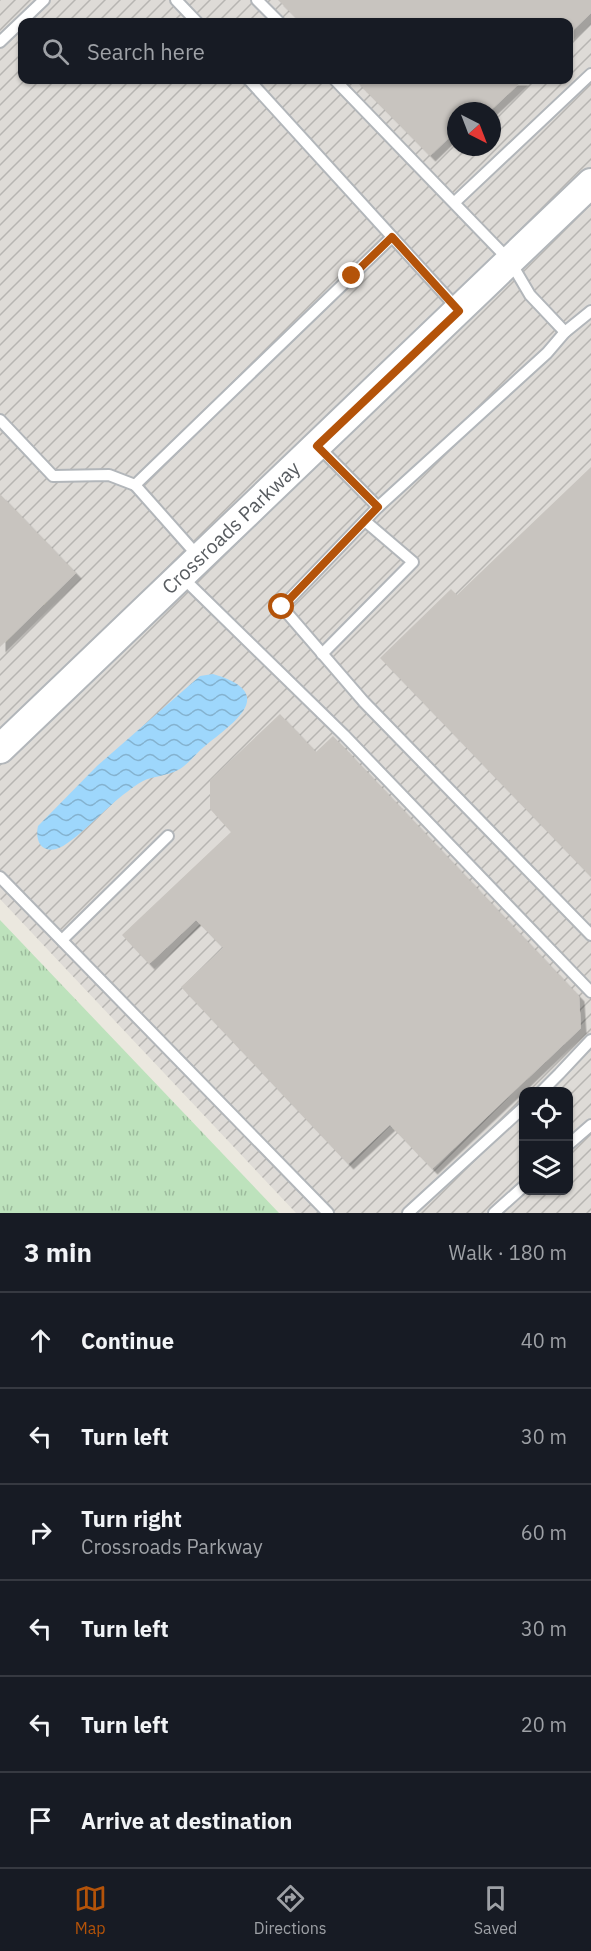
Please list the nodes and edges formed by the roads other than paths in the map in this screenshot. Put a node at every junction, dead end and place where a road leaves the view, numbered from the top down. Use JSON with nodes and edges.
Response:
{"nodes":[{"id":1,"x":44,"y":0,"type":"edge"},
{"id":2,"x":176,"y":0,"type":"edge"},
{"id":3,"x":257,"y":0,"type":"edge"},
{"id":4,"x":25,"y":18,"type":"edge"},
{"id":5,"x":193,"y":18,"type":"edge"},
{"id":6,"x":275,"y":18,"type":"edge"},
{"id":7,"x":18,"y":25,"type":"edge"},
{"id":8,"x":0,"y":42,"type":"edge"},
{"id":9,"x":591,"y":74,"type":"edge"},
{"id":10,"x":253,"y":84,"type":"edge"},
{"id":11,"x":339,"y":84,"type":"edge"},
{"id":12,"x":591,"y":183,"type":"edge"},
{"id":13,"x":455,"y":202,"type":"junction"},
{"id":14,"x":392,"y":237,"type":"junction"},
{"id":15,"x":510,"y":261,"type":"junction"},
{"id":16,"x":459,"y":311,"type":"junction"},
{"id":17,"x":589,"y":316,"type":"edge"},
{"id":18,"x":565,"y":332,"type":"junction"},
{"id":19,"x":0,"y":420,"type":"edge"},
{"id":20,"x":317,"y":446,"type":"junction"},
{"id":21,"x":135,"y":485,"type":"junction"},
{"id":22,"x":378,"y":507,"type":"junction"},
{"id":23,"x":365,"y":521,"type":"junction"},
{"id":24,"x":190,"y":567,"type":"junction"},
{"id":25,"x":322,"y":654,"type":"junction"},
{"id":26,"x":0,"y":749,"type":"edge"},
{"id":27,"x":168,"y":836,"type":"dead end"},
{"id":28,"x":0,"y":877,"type":"edge"},
{"id":29,"x":591,"y":935,"type":"edge"},
{"id":30,"x":62,"y":940,"type":"junction"},
{"id":31,"x":591,"y":992,"type":"edge"},
{"id":32,"x":591,"y":1040,"type":"edge"},
{"id":33,"x":546,"y":1087,"type":"edge"},
{"id":34,"x":519,"y":1112,"type":"edge"},
{"id":35,"x":591,"y":1125,"type":"edge"},
{"id":36,"x":573,"y":1141,"type":"edge"},
{"id":37,"x":519,"y":1190,"type":"edge"},
{"id":38,"x":328,"y":1213,"type":"edge"},
{"id":39,"x":408,"y":1213,"type":"edge"},
{"id":40,"x":494,"y":1213,"type":"edge"}],
"edges":[{"from":1,"to":4,"type":"lane"},
{"from":2,"to":5,"type":"lane"},
{"from":3,"to":6,"type":"lane"},
{"from":7,"to":8,"type":"lane"},
{"from":9,"to":13,"type":"lane"},
{"from":10,"to":14,"type":"lane"},
{"from":11,"to":13,"type":"lane"},
{"from":12,"to":15,"type":"street","name":"Crossroads Parkway"},
{"from":13,"to":15,"type":"lane"},
{"from":14,"to":16,"type":"lane"},
{"from":14,"to":21,"type":"lane"},
{"from":15,"to":16,"type":"street","name":"Crossroads Parkway"},
{"from":15,"to":18,"type":"lane"},
{"from":16,"to":20,"type":"street","name":"Crossroads Parkway"},
{"from":17,"to":18,"type":"lane"},
{"from":18,"to":22,"type":"lane"},
{"from":19,"to":21,"type":"lane"},
{"from":20,"to":22,"type":"lane"},
{"from":20,"to":24,"type":"street","name":"Crossroads Parkway"},
{"from":21,"to":24,"type":"lane"},
{"from":22,"to":23,"type":"lane"},
{"from":23,"to":25,"type":"lane"},
{"from":23,"to":25,"type":"lane"},
{"from":24,"to":26,"type":"street","name":"Crossroads Parkway"},
{"from":24,"to":31,"type":"lane"},
{"from":25,"to":29,"type":"lane"},
{"from":27,"to":30,"type":"lane"},
{"from":28,"to":30,"type":"lane"},
{"from":30,"to":38,"type":"lane"},
{"from":32,"to":33,"type":"lane"},
{"from":34,"to":39,"type":"lane"},
{"from":35,"to":36,"type":"lane"},
{"from":37,"to":40,"type":"lane"}]}
